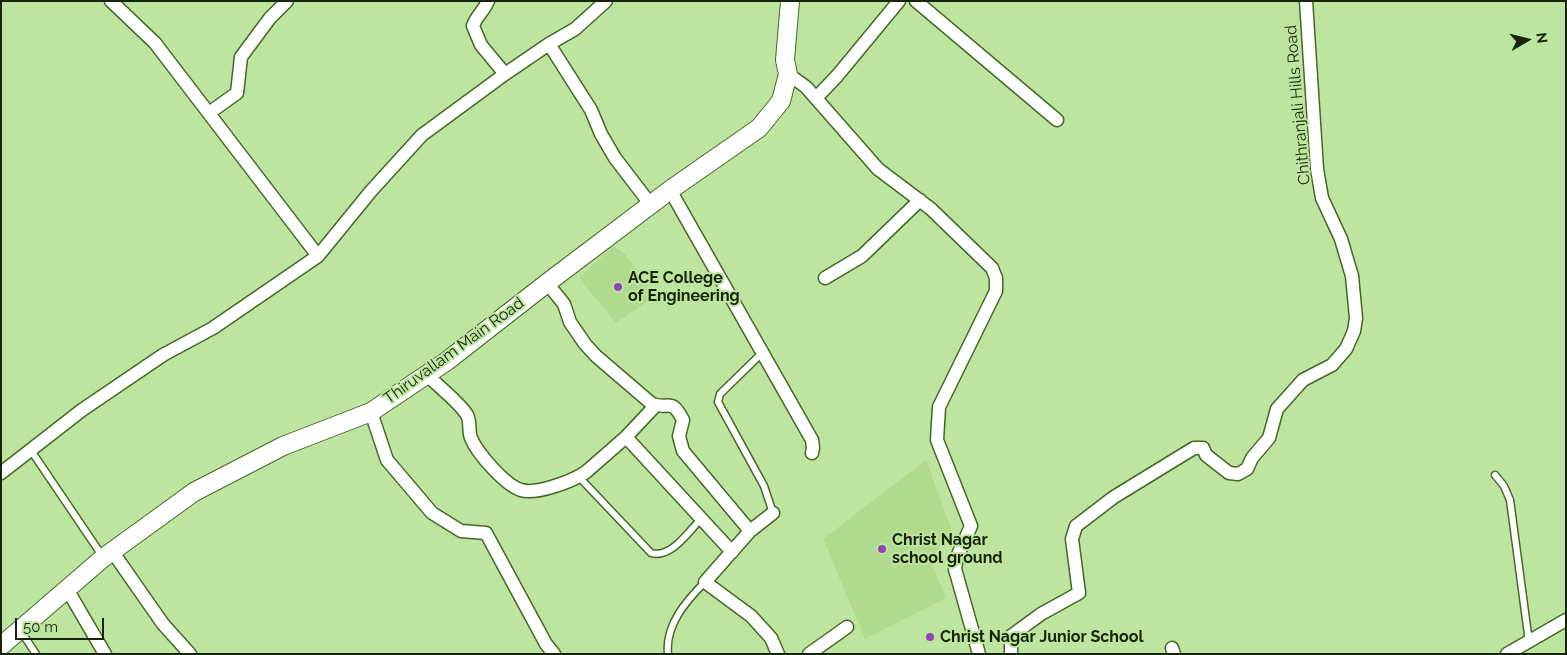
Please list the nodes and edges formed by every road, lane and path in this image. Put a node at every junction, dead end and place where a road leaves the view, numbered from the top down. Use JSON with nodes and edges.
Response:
{"nodes":[{"id":1,"x":111,"y":1,"type":"edge"},
{"id":2,"x":287,"y":1,"type":"edge"},
{"id":3,"x":488,"y":1,"type":"edge"},
{"id":4,"x":606,"y":1,"type":"edge"},
{"id":5,"x":790,"y":1,"type":"edge"},
{"id":6,"x":898,"y":1,"type":"edge"},
{"id":7,"x":916,"y":1,"type":"edge"},
{"id":8,"x":1306,"y":1,"type":"edge"},
{"id":9,"x":549,"y":44,"type":"junction"},
{"id":10,"x":505,"y":74,"type":"junction"},
{"id":11,"x":788,"y":74,"type":"junction"},
{"id":12,"x":816,"y":98,"type":"junction"},
{"id":13,"x":209,"y":113,"type":"junction"},
{"id":14,"x":1057,"y":120,"type":"dead end"},
{"id":15,"x":670,"y":190,"type":"junction"},
{"id":16,"x":920,"y":200,"type":"junction"},
{"id":17,"x":651,"y":205,"type":"junction"},
{"id":18,"x":318,"y":256,"type":"junction"},
{"id":19,"x":825,"y":278,"type":"dead end"},
{"id":20,"x":547,"y":283,"type":"junction"},
{"id":21,"x":762,"y":352,"type":"junction"},
{"id":22,"x":426,"y":374,"type":"junction"},
{"id":23,"x":656,"y":405,"type":"junction"},
{"id":24,"x":371,"y":412,"type":"junction"},
{"id":25,"x":626,"y":437,"type":"junction"},
{"id":26,"x":30,"y":449,"type":"junction"},
{"id":27,"x":812,"y":453,"type":"dead end"},
{"id":28,"x":1,"y":473,"type":"edge"},
{"id":29,"x":1495,"y":474,"type":"dead end"},
{"id":30,"x":579,"y":477,"type":"junction"},
{"id":31,"x":772,"y":513,"type":"joint"},
{"id":32,"x":701,"y":519,"type":"junction"},
{"id":33,"x":750,"y":531,"type":"junction"},
{"id":34,"x":732,"y":552,"type":"junction"},
{"id":35,"x":108,"y":554,"type":"junction"},
{"id":36,"x":705,"y":582,"type":"junction"},
{"id":37,"x":67,"y":589,"type":"junction"},
{"id":38,"x":1566,"y":620,"type":"edge"},
{"id":39,"x":847,"y":627,"type":"dead end"},
{"id":40,"x":20,"y":628,"type":"junction"},
{"id":41,"x":1529,"y":642,"type":"junction"},
{"id":42,"x":1,"y":646,"type":"edge"},
{"id":43,"x":36,"y":654,"type":"edge"},
{"id":44,"x":106,"y":654,"type":"edge"},
{"id":45,"x":190,"y":654,"type":"edge"},
{"id":46,"x":554,"y":654,"type":"edge"},
{"id":47,"x":668,"y":654,"type":"edge"},
{"id":48,"x":778,"y":654,"type":"edge"},
{"id":49,"x":809,"y":654,"type":"edge"},
{"id":50,"x":979,"y":654,"type":"edge"},
{"id":51,"x":1011,"y":654,"type":"edge"},
{"id":52,"x":1507,"y":654,"type":"edge"}],
"edges":[{"from":1,"to":13,"type":"street"},
{"from":2,"to":13,"type":"street"},
{"from":3,"to":10,"type":"street"},
{"from":4,"to":9,"type":"street"},
{"from":5,"to":11,"type":"main road","name":"Thiruvallam Main Road"},
{"from":6,"to":12,"type":"street"},
{"from":7,"to":14,"type":"street"},
{"from":8,"to":51,"type":"street","name":"Chithranjali Hills Road"},
{"from":9,"to":10,"type":"street"},
{"from":9,"to":17,"type":"street"},
{"from":10,"to":18,"type":"street"},
{"from":11,"to":12,"type":"street"},
{"from":11,"to":15,"type":"main road","name":"Thiruvallam Main Road"},
{"from":12,"to":16,"type":"street"},
{"from":13,"to":18,"type":"street"},
{"from":15,"to":17,"type":"main road","name":"Thiruvallam Main Road"},
{"from":15,"to":21,"type":"street"},
{"from":16,"to":19,"type":"street"},
{"from":16,"to":50,"type":"street"},
{"from":17,"to":20,"type":"main road","name":"Thiruvallam Main Road"},
{"from":18,"to":26,"type":"street"},
{"from":20,"to":22,"type":"main road","name":"Thiruvallam Main Road"},
{"from":20,"to":23,"type":"street"},
{"from":21,"to":27,"type":"street"},
{"from":21,"to":31,"type":"lane"},
{"from":22,"to":24,"type":"main road","name":"Thiruvallam Main Road"},
{"from":22,"to":30,"type":"street"},
{"from":23,"to":25,"type":"street"},
{"from":23,"to":33,"type":"street"},
{"from":24,"to":35,"type":"main road","name":"Thiruvallam Main Road"},
{"from":24,"to":46,"type":"street"},
{"from":25,"to":30,"type":"street"},
{"from":25,"to":32,"type":"street"},
{"from":26,"to":28,"type":"street"},
{"from":26,"to":35,"type":"lane"},
{"from":29,"to":41,"type":"lane"},
{"from":30,"to":32,"type":"lane"},
{"from":31,"to":33,"type":"street"},
{"from":32,"to":34,"type":"street"},
{"from":33,"to":34,"type":"street"},
{"from":34,"to":36,"type":"street"},
{"from":35,"to":37,"type":"main road","name":"Thiruvallam Main Road"},
{"from":35,"to":45,"type":"street"},
{"from":36,"to":47,"type":"lane"},
{"from":36,"to":48,"type":"street"},
{"from":37,"to":40,"type":"main road","name":"Thiruvallam Main Road"},
{"from":37,"to":44,"type":"street"},
{"from":38,"to":41,"type":"street"},
{"from":39,"to":49,"type":"street"},
{"from":40,"to":42,"type":"main road","name":"Thiruvallam Main Road"},
{"from":40,"to":43,"type":"lane"},
{"from":41,"to":52,"type":"street"}]}
